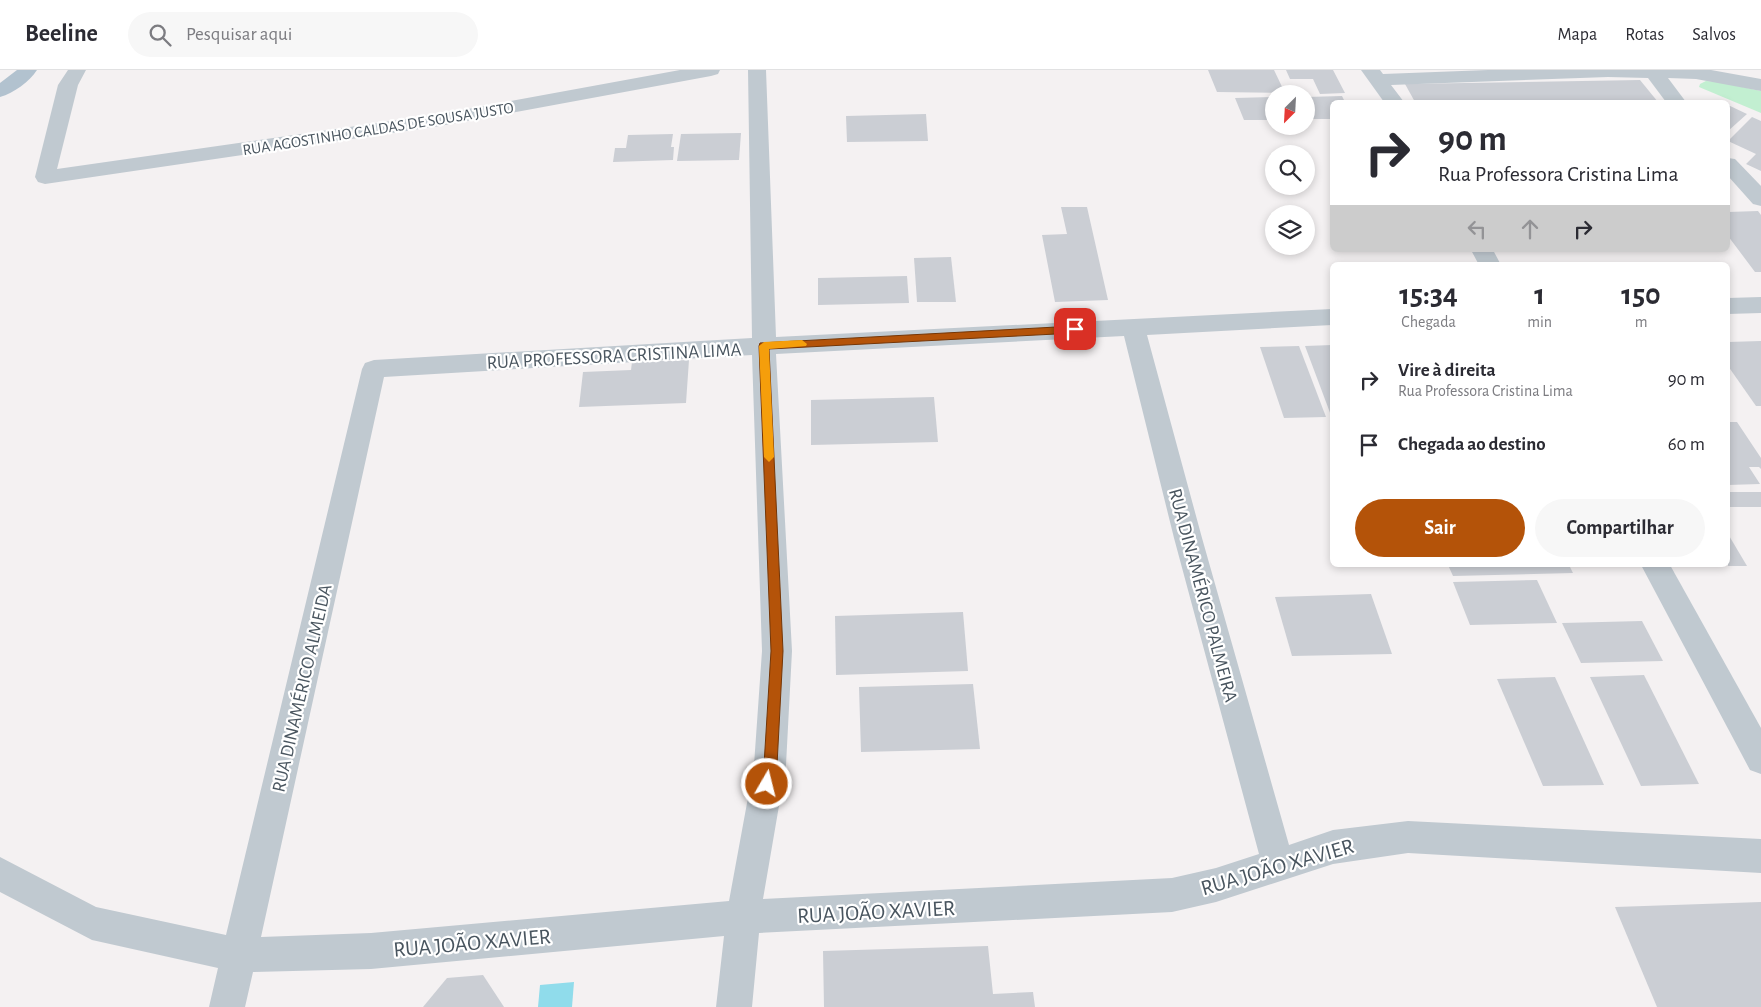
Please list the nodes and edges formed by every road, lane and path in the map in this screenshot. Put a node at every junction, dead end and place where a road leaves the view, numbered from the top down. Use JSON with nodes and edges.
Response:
{"nodes":[{"id":1,"x":28,"y":70,"type":"edge"},
{"id":2,"x":76,"y":70,"type":"edge"},
{"id":3,"x":711,"y":70,"type":"edge"},
{"id":4,"x":757,"y":70,"type":"edge"},
{"id":5,"x":1653,"y":71,"type":"edge"},
{"id":6,"x":1375,"y":75,"type":"edge"},
{"id":7,"x":1761,"y":85,"type":"edge"},
{"id":8,"x":0,"y":91,"type":"edge"},
{"id":9,"x":1393,"y":100,"type":"edge"},
{"id":10,"x":1675,"y":100,"type":"edge"},
{"id":11,"x":1730,"y":166,"type":"edge"},
{"id":12,"x":1761,"y":199,"type":"edge"},
{"id":13,"x":1761,"y":305,"type":"edge"},
{"id":14,"x":1730,"y":306,"type":"edge"},
{"id":15,"x":1330,"y":318,"type":"edge"},
{"id":16,"x":1133,"y":326,"type":"junction"},
{"id":17,"x":764,"y":346,"type":"junction"},
{"id":18,"x":374,"y":369,"type":"joint"},
{"id":19,"x":1656,"y":567,"type":"edge"},
{"id":20,"x":1761,"y":759,"type":"edge"},
{"id":21,"x":1761,"y":856,"type":"edge"},
{"id":22,"x":1278,"y":864,"type":"junction"},
{"id":23,"x":0,"y":874,"type":"edge"},
{"id":24,"x":743,"y":917,"type":"junction"},
{"id":25,"x":239,"y":955,"type":"junction"},
{"id":26,"x":227,"y":1007,"type":"edge"},
{"id":27,"x":734,"y":1007,"type":"edge"}],
"edges":[{"from":1,"to":8,"type":"main road"},
{"from":2,"to":3,"type":"street","name":"RUA AGOSTINHO CALDAS DE SOUSA JUSTO"},
{"from":4,"to":17,"type":"street"},
{"from":5,"to":6,"type":"street"},
{"from":5,"to":7,"type":"street"},
{"from":5,"to":10,"type":"street"},
{"from":6,"to":9,"type":"street"},
{"from":11,"to":12,"type":"street"},
{"from":13,"to":14,"type":"street"},
{"from":15,"to":16,"type":"street","name":"RUA PROFESSORA CRISTINA LIMA"},
{"from":16,"to":17,"type":"street","name":"RUA PROFESSORA CRISTINA LIMA"},
{"from":16,"to":22,"type":"street","name":"RUA DINAMÉRICO PALMEIRA"},
{"from":17,"to":18,"type":"street","name":"RUA PROFESSORA CRISTINA LIMA"},
{"from":17,"to":24,"type":"street"},
{"from":18,"to":25,"type":"street","name":"RUA DINAMÉRICO ALMEIDA"},
{"from":19,"to":20,"type":"street"},
{"from":21,"to":22,"type":"street","name":"RUA JOÃO XAVIER"},
{"from":22,"to":24,"type":"street","name":"RUA JOÃO XAVIER"},
{"from":23,"to":25,"type":"street","name":"RUA JOÃO XAVIER"},
{"from":24,"to":25,"type":"street","name":"RUA JOÃO XAVIER"},
{"from":24,"to":27,"type":"street"},
{"from":25,"to":26,"type":"street","name":"RUA DINAMÉRICO ALMEIDA"}]}
